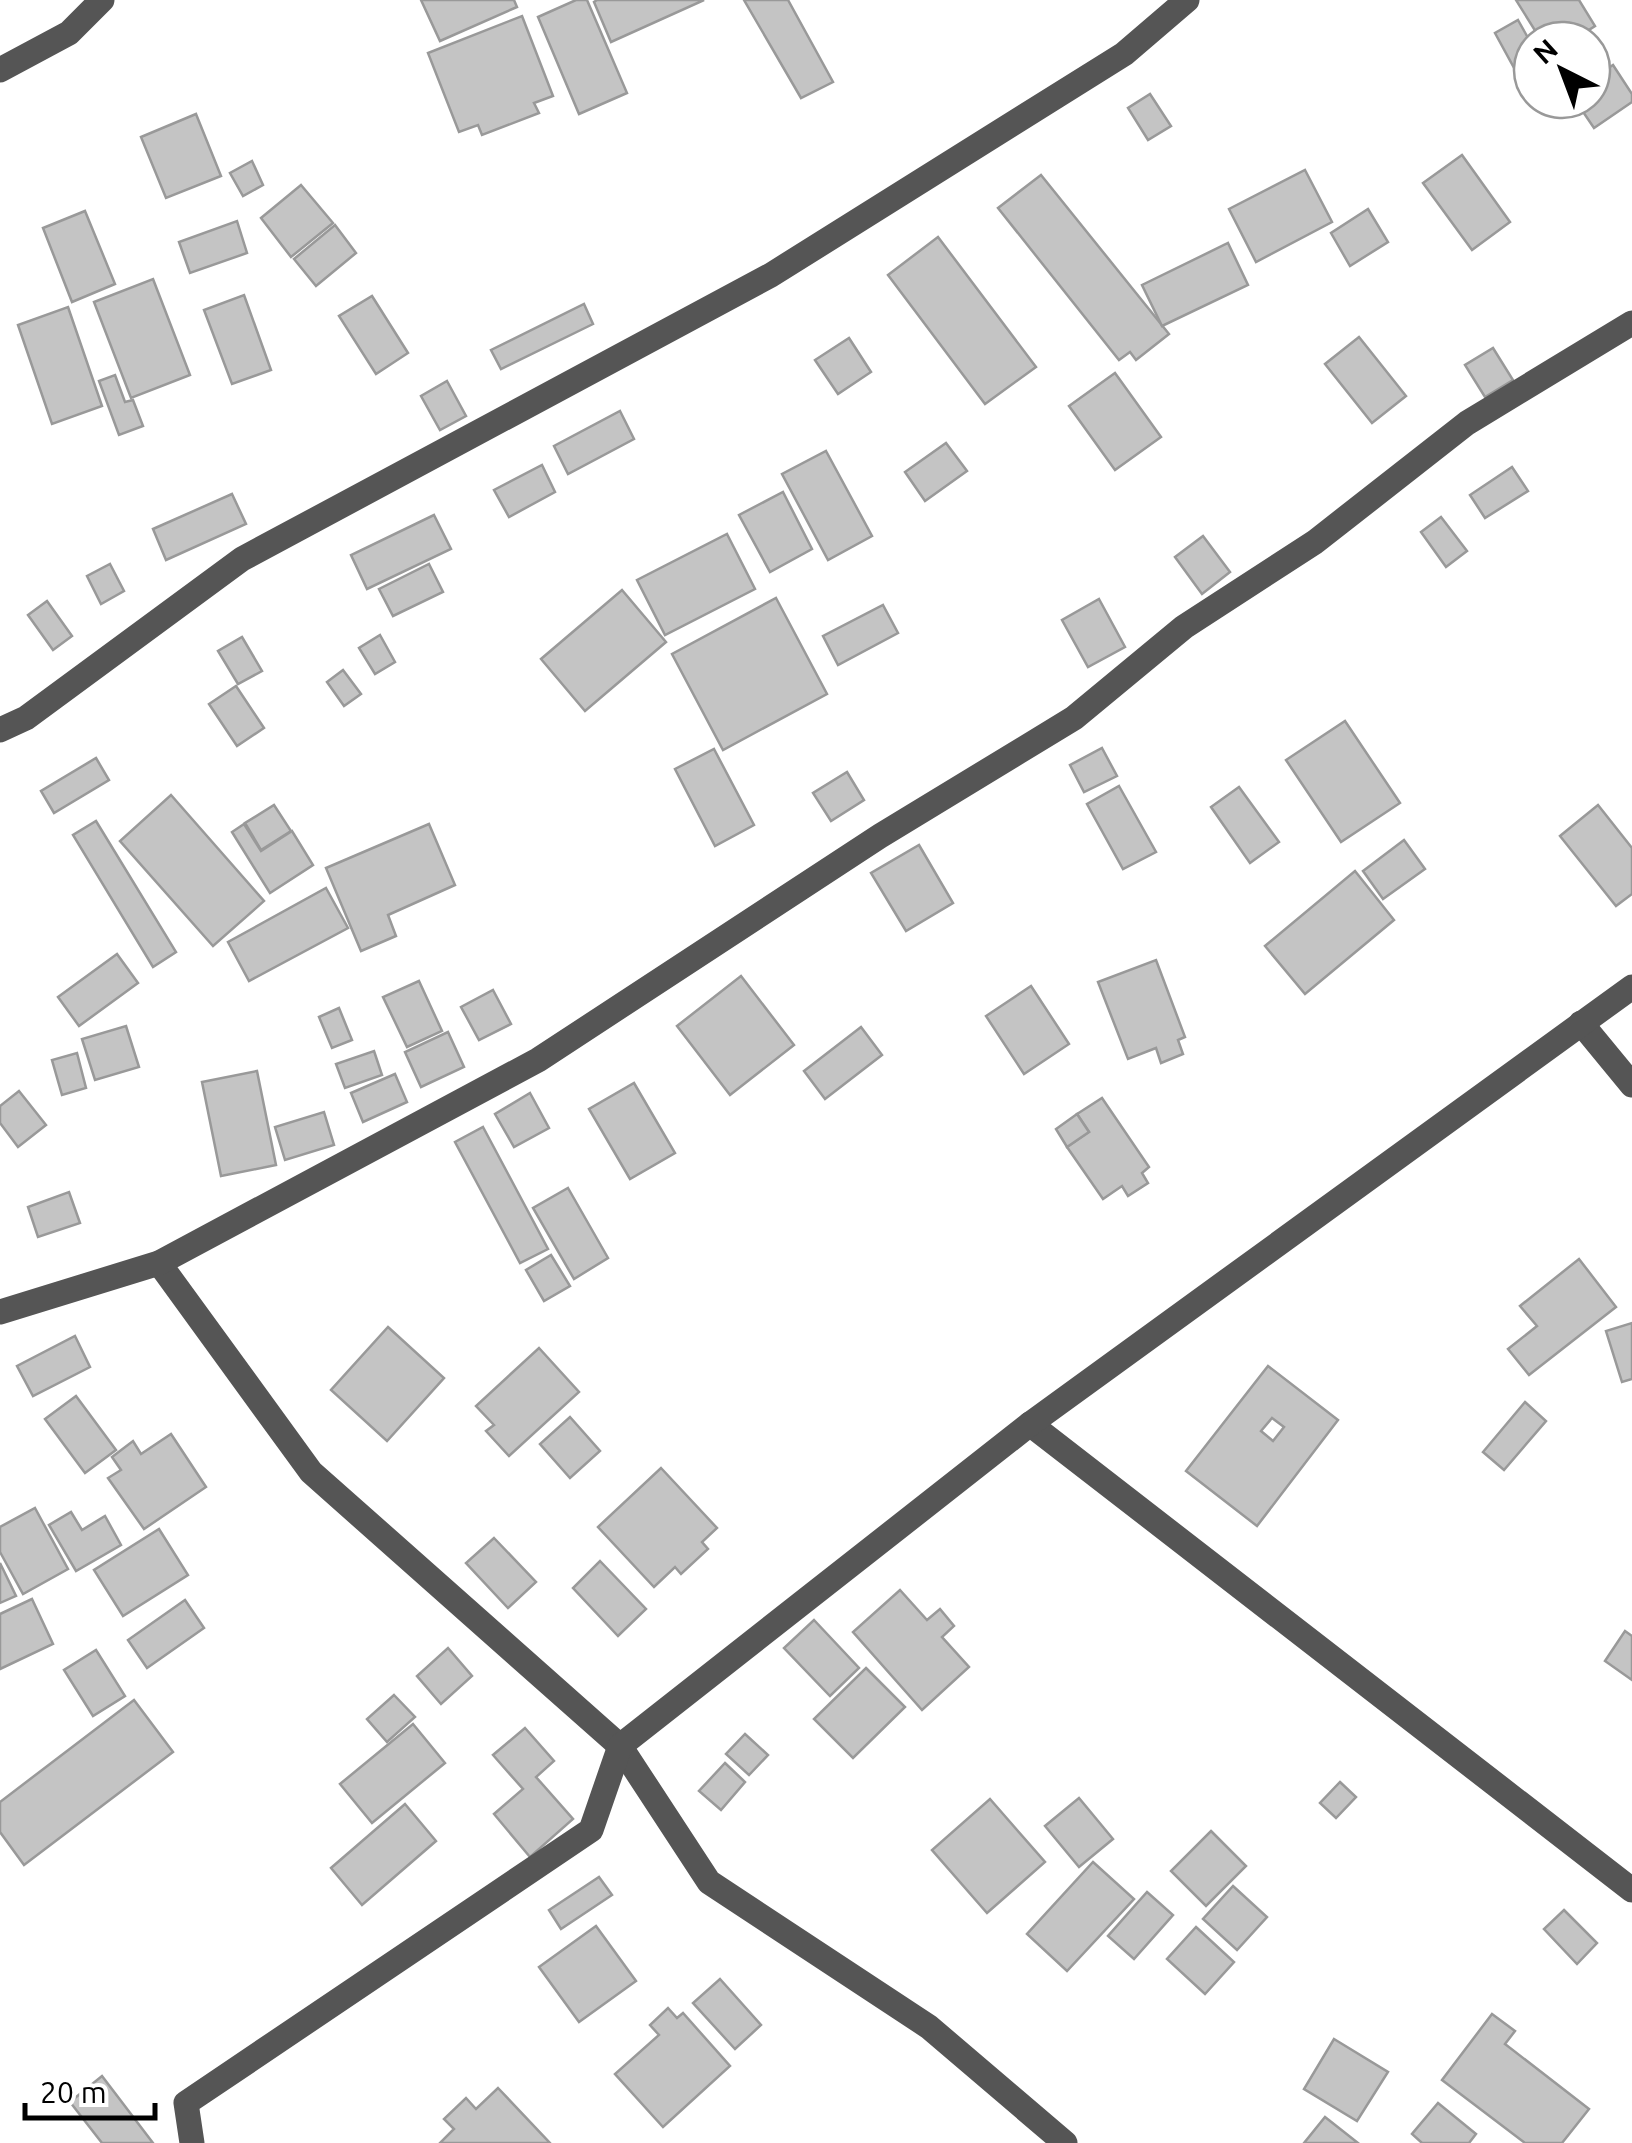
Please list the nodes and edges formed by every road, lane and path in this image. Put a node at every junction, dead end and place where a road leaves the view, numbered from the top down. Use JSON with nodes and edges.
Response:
{"nodes":[{"id":1,"x":102,"y":0,"type":"edge"},
{"id":2,"x":1187,"y":0,"type":"edge"},
{"id":3,"x":0,"y":70,"type":"edge"},
{"id":4,"x":1632,"y":322,"type":"edge"},
{"id":5,"x":0,"y":730,"type":"edge"},
{"id":6,"x":1632,"y":988,"type":"edge"},
{"id":7,"x":1581,"y":1024,"type":"junction"},
{"id":8,"x":1632,"y":1085,"type":"edge"},
{"id":9,"x":159,"y":1262,"type":"junction"},
{"id":10,"x":0,"y":1312,"type":"edge"},
{"id":11,"x":1030,"y":1424,"type":"junction"},
{"id":12,"x":620,"y":1746,"type":"junction"},
{"id":13,"x":1632,"y":1890,"type":"edge"},
{"id":14,"x":192,"y":2143,"type":"edge"},
{"id":15,"x":1066,"y":2143,"type":"edge"}],
"edges":[{"from":1,"to":3,"type":"street"},
{"from":2,"to":5,"type":"street"},
{"from":4,"to":9,"type":"street"},
{"from":6,"to":7,"type":"street"},
{"from":7,"to":8,"type":"street"},
{"from":7,"to":11,"type":"street"},
{"from":9,"to":10,"type":"street"},
{"from":9,"to":12,"type":"street"},
{"from":11,"to":12,"type":"street"},
{"from":11,"to":13,"type":"street"},
{"from":12,"to":14,"type":"street"},
{"from":12,"to":15,"type":"street"}]}
